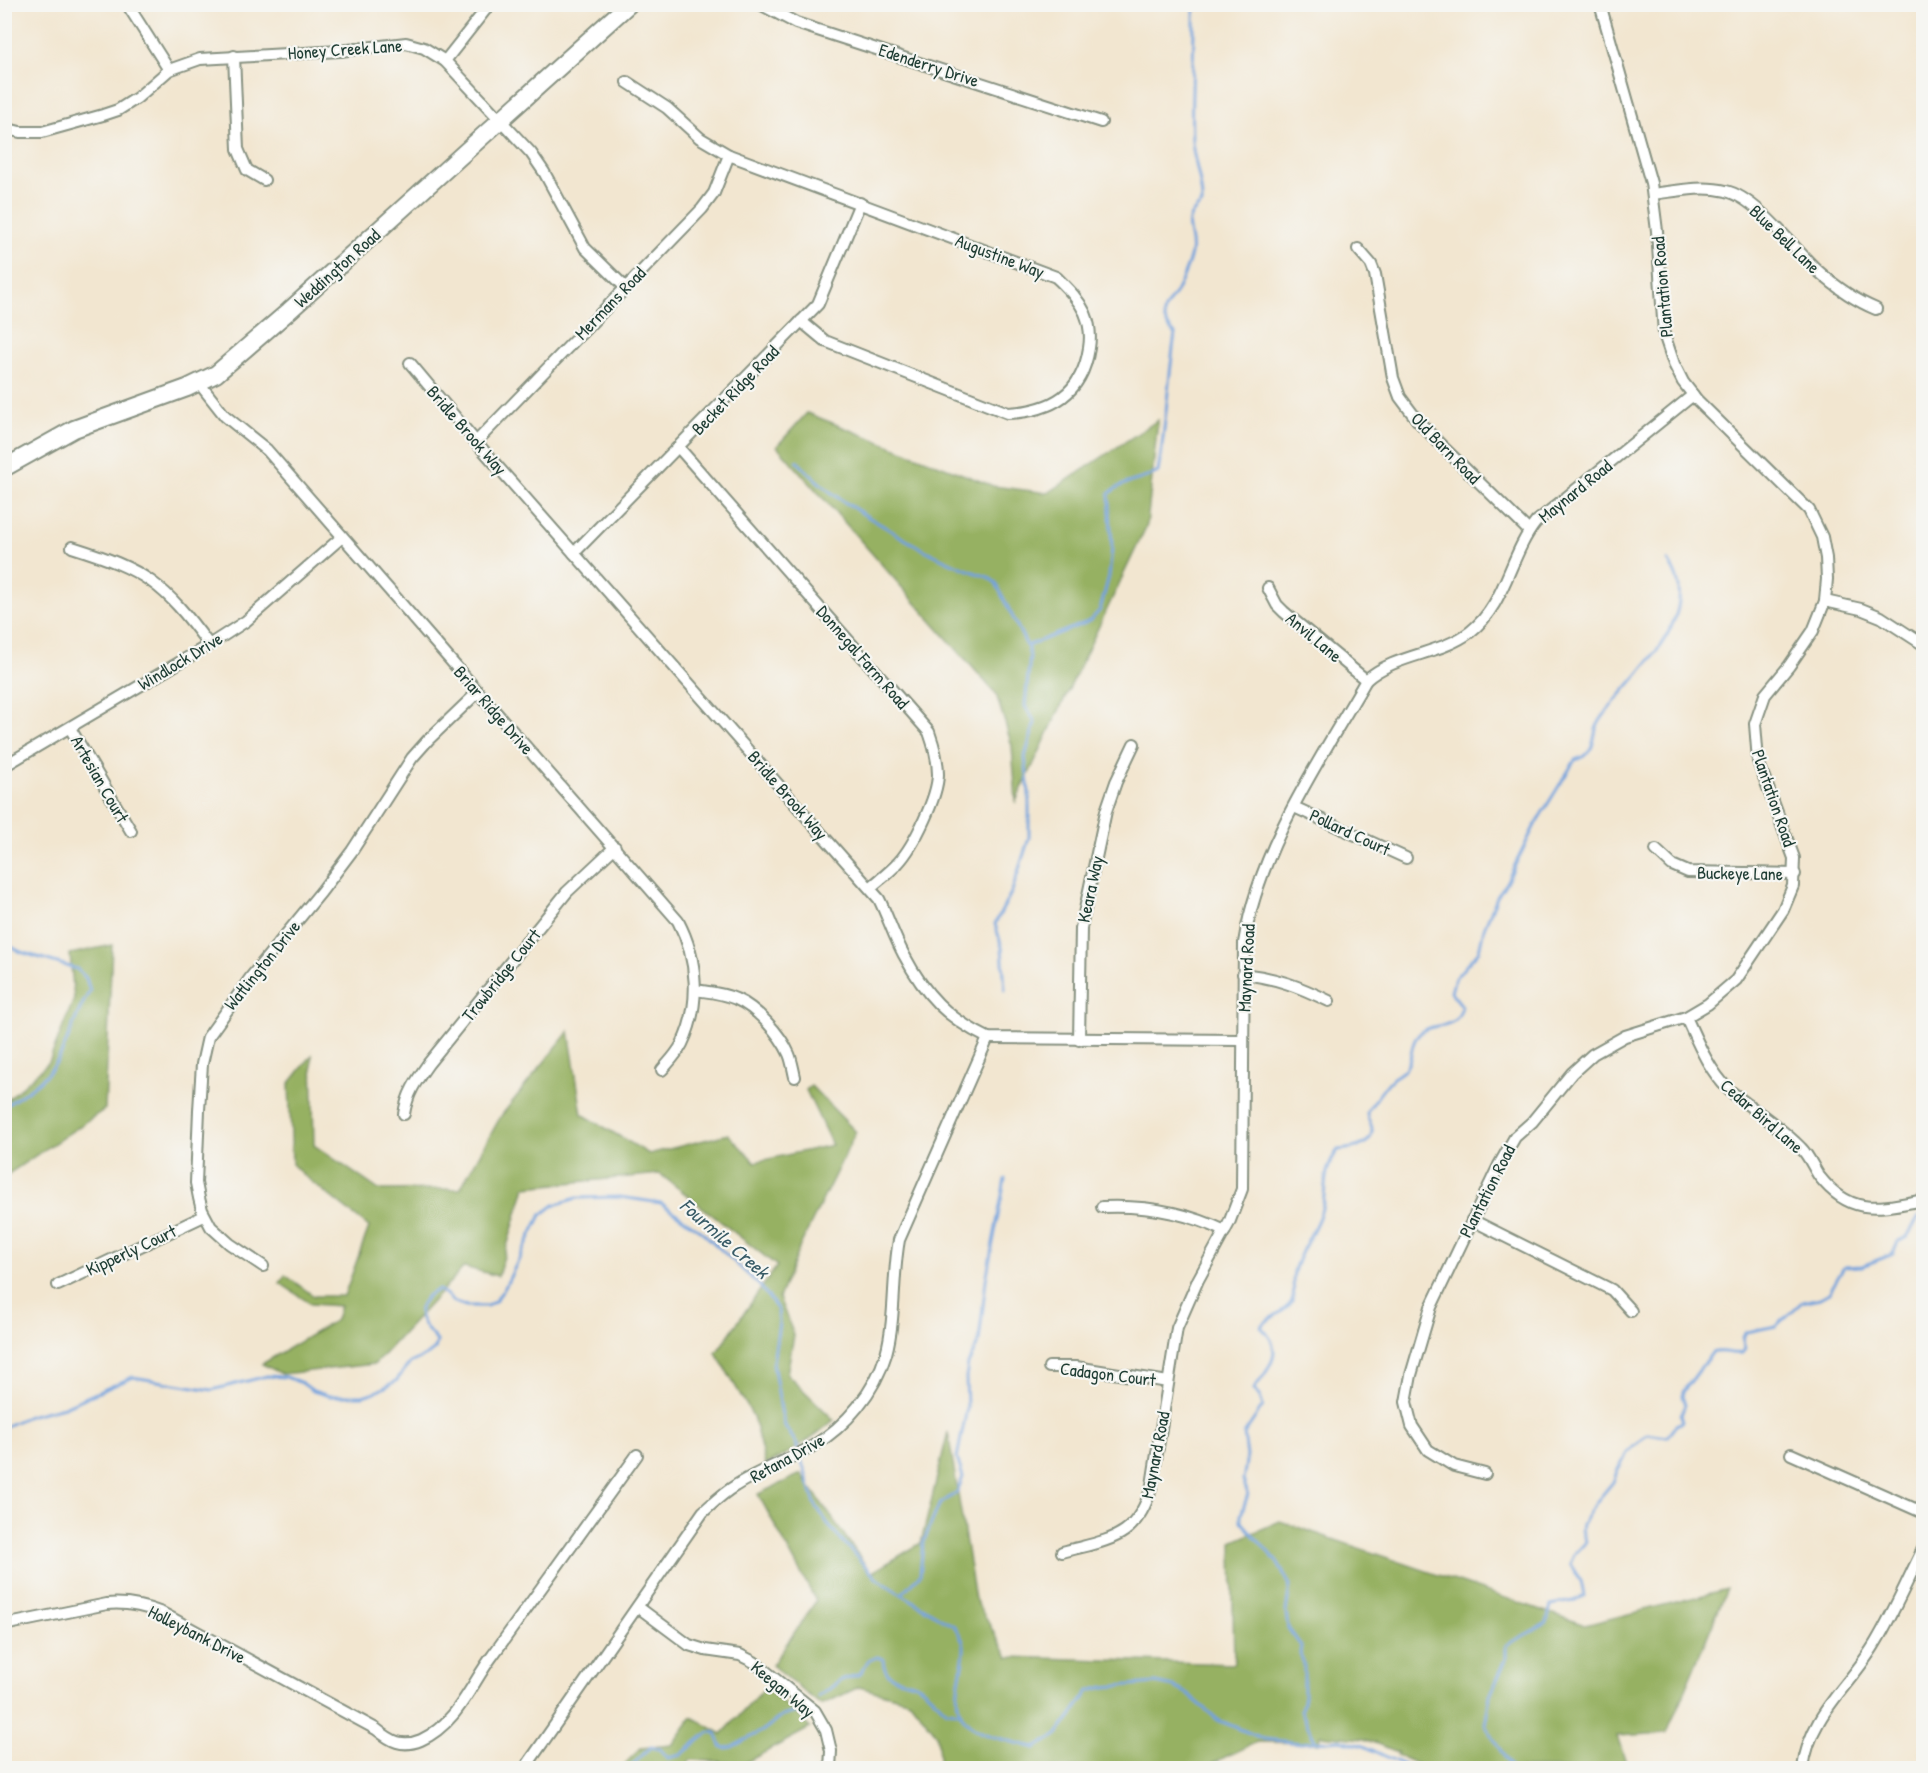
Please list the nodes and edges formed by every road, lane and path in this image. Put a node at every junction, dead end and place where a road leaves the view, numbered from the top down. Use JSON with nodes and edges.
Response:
{"nodes":[{"id":1,"x":127,"y":4,"type":"edge"},
{"id":2,"x":490,"y":4,"type":"edge"},
{"id":3,"x":629,"y":4,"type":"edge"},
{"id":4,"x":760,"y":4,"type":"edge"},
{"id":5,"x":1600,"y":4,"type":"edge"},
{"id":6,"x":234,"y":56,"type":"junction"},
{"id":7,"x":445,"y":61,"type":"junction"},
{"id":8,"x":169,"y":70,"type":"junction"},
{"id":9,"x":627,"y":82,"type":"dead end"},
{"id":10,"x":499,"y":121,"type":"junction"},
{"id":11,"x":1101,"y":122,"type":"dead end"},
{"id":12,"x":4,"y":128,"type":"edge"},
{"id":13,"x":729,"y":154,"type":"junction"},
{"id":14,"x":264,"y":180,"type":"dead end"},
{"id":15,"x":1653,"y":194,"type":"junction"},
{"id":16,"x":860,"y":203,"type":"junction"},
{"id":17,"x":1359,"y":249,"type":"dead end"},
{"id":18,"x":626,"y":288,"type":"junction"},
{"id":19,"x":1875,"y":309,"type":"dead end"},
{"id":20,"x":801,"y":321,"type":"junction"},
{"id":21,"x":410,"y":363,"type":"dead end"},
{"id":22,"x":199,"y":383,"type":"junction"},
{"id":23,"x":1693,"y":395,"type":"junction"},
{"id":24,"x":476,"y":442,"type":"junction"},
{"id":25,"x":679,"y":448,"type":"junction"},
{"id":26,"x":4,"y":468,"type":"edge"},
{"id":27,"x":1529,"y":531,"type":"junction"},
{"id":28,"x":342,"y":537,"type":"junction"},
{"id":29,"x":72,"y":547,"type":"dead end"},
{"id":30,"x":574,"y":553,"type":"junction"},
{"id":31,"x":1268,"y":588,"type":"dead end"},
{"id":32,"x":1825,"y":601,"type":"junction"},
{"id":33,"x":209,"y":645,"type":"junction"},
{"id":34,"x":1923,"y":645,"type":"edge"},
{"id":35,"x":1366,"y":680,"type":"junction"},
{"id":36,"x":478,"y":692,"type":"junction"},
{"id":37,"x":70,"y":728,"type":"junction"},
{"id":38,"x":1134,"y":744,"type":"dead end"},
{"id":39,"x":4,"y":766,"type":"edge"},
{"id":40,"x":1294,"y":807,"type":"junction"},
{"id":41,"x":131,"y":831,"type":"dead end"},
{"id":42,"x":615,"y":847,"type":"junction"},
{"id":43,"x":1656,"y":850,"type":"dead end"},
{"id":44,"x":1406,"y":858,"type":"dead end"},
{"id":45,"x":1795,"y":874,"type":"junction"},
{"id":46,"x":870,"y":888,"type":"junction"},
{"id":47,"x":1243,"y":974,"type":"junction"},
{"id":48,"x":694,"y":990,"type":"junction"},
{"id":49,"x":1329,"y":1001,"type":"dead end"},
{"id":50,"x":1686,"y":1017,"type":"junction"},
{"id":51,"x":988,"y":1038,"type":"junction"},
{"id":52,"x":1079,"y":1040,"type":"junction"},
{"id":53,"x":1242,"y":1040,"type":"junction"},
{"id":54,"x":662,"y":1070,"type":"dead end"},
{"id":55,"x":795,"y":1077,"type":"dead end"},
{"id":56,"x":404,"y":1114,"type":"dead end"},
{"id":57,"x":1923,"y":1200,"type":"edge"},
{"id":58,"x":1102,"y":1207,"type":"dead end"},
{"id":59,"x":204,"y":1216,"type":"junction"},
{"id":60,"x":1472,"y":1220,"type":"junction"},
{"id":61,"x":1225,"y":1231,"type":"junction"},
{"id":62,"x":263,"y":1266,"type":"dead end"},
{"id":63,"x":58,"y":1285,"type":"dead end"},
{"id":64,"x":1631,"y":1311,"type":"dead end"},
{"id":65,"x":1049,"y":1367,"type":"dead end"},
{"id":66,"x":1168,"y":1382,"type":"junction"},
{"id":67,"x":1791,"y":1454,"type":"dead end"},
{"id":68,"x":637,"y":1455,"type":"dead end"},
{"id":69,"x":1485,"y":1474,"type":"dead end"},
{"id":70,"x":1923,"y":1513,"type":"edge"},
{"id":71,"x":1923,"y":1547,"type":"edge"},
{"id":72,"x":1062,"y":1552,"type":"dead end"},
{"id":73,"x":638,"y":1607,"type":"junction"},
{"id":74,"x":4,"y":1625,"type":"edge"},
{"id":75,"x":525,"y":1768,"type":"edge"},
{"id":76,"x":830,"y":1768,"type":"edge"},
{"id":77,"x":1803,"y":1768,"type":"edge"}],
"edges":[{"from":1,"to":8,"type":"street"},
{"from":2,"to":7,"type":"street"},
{"from":3,"to":10,"type":"main road","name":"Weddington Road"},
{"from":4,"to":11,"type":"street","name":"Edenderry Drive"},
{"from":5,"to":15,"type":"street","name":"Plantation Road"},
{"from":6,"to":7,"type":"street","name":"Honey Creek Lane"},
{"from":6,"to":8,"type":"street","name":"Honey Creek Lane"},
{"from":6,"to":14,"type":"street"},
{"from":7,"to":10,"type":"street","name":"Honey Creek Lane"},
{"from":8,"to":12,"type":"street","name":"Honey Creek Lane"},
{"from":9,"to":13,"type":"street","name":"Augustine Way"},
{"from":10,"to":18,"type":"street","name":"Honey Creek Lane"},
{"from":10,"to":22,"type":"main road","name":"Weddington Road"},
{"from":13,"to":16,"type":"street","name":"Augustine Way"},
{"from":13,"to":18,"type":"street","name":"Mermans Road"},
{"from":15,"to":19,"type":"street","name":"Blue Bell Lane"},
{"from":15,"to":23,"type":"street","name":"Plantation Road"},
{"from":16,"to":20,"type":"street","name":"Becket Ridge Road"},
{"from":16,"to":20,"type":"street","name":"Augustine Way"},
{"from":17,"to":27,"type":"street","name":"Old Barn Road"},
{"from":18,"to":24,"type":"street","name":"Mermans Road"},
{"from":20,"to":25,"type":"street","name":"Becket Ridge Road"},
{"from":21,"to":24,"type":"street","name":"Bridle Brook Way"},
{"from":22,"to":26,"type":"main road","name":"Weddington Road"},
{"from":22,"to":28,"type":"street","name":"Briar Ridge Drive"},
{"from":23,"to":27,"type":"street","name":"Maynard Road"},
{"from":23,"to":32,"type":"street","name":"Plantation Road"},
{"from":24,"to":30,"type":"street","name":"Bridle Brook Way"},
{"from":25,"to":30,"type":"street","name":"Becket Ridge Road"},
{"from":25,"to":46,"type":"street","name":"Donnegal Farm Road"},
{"from":27,"to":35,"type":"street","name":"Maynard Road"},
{"from":28,"to":33,"type":"street","name":"Windlock Drive"},
{"from":28,"to":36,"type":"street","name":"Briar Ridge Drive"},
{"from":29,"to":33,"type":"street"},
{"from":30,"to":46,"type":"street","name":"Bridle Brook Way"},
{"from":31,"to":35,"type":"street","name":"Anvil Lane"},
{"from":32,"to":34,"type":"street"},
{"from":32,"to":45,"type":"street","name":"Plantation Road"},
{"from":33,"to":37,"type":"street","name":"Windlock Drive"},
{"from":35,"to":40,"type":"street","name":"Maynard Road"},
{"from":36,"to":42,"type":"street","name":"Briar Ridge Drive"},
{"from":36,"to":59,"type":"street","name":"Watlington Drive"},
{"from":37,"to":39,"type":"street","name":"Windlock Drive"},
{"from":37,"to":41,"type":"street","name":"Artesian Court"},
{"from":38,"to":52,"type":"street","name":"Keara Way"},
{"from":40,"to":44,"type":"street","name":"Pollard Court"},
{"from":40,"to":47,"type":"street","name":"Maynard Road"},
{"from":42,"to":48,"type":"street","name":"Briar Ridge Drive"},
{"from":42,"to":56,"type":"street","name":"Trowbridge Court"},
{"from":43,"to":45,"type":"street","name":"Buckeye Lane"},
{"from":45,"to":50,"type":"street","name":"Plantation Road"},
{"from":46,"to":51,"type":"street","name":"Bridle Brook Way"},
{"from":47,"to":49,"type":"street"},
{"from":47,"to":53,"type":"street","name":"Maynard Road"},
{"from":48,"to":54,"type":"street","name":"Briar Ridge Drive"},
{"from":48,"to":55,"type":"street"},
{"from":50,"to":57,"type":"street","name":"Cedar Bird Lane"},
{"from":50,"to":60,"type":"street","name":"Plantation Road"},
{"from":51,"to":52,"type":"street","name":"Bridle Brook Way"},
{"from":51,"to":73,"type":"street","name":"Retana Drive"},
{"from":52,"to":53,"type":"street","name":"Bridle Brook Way"},
{"from":53,"to":61,"type":"street","name":"Maynard Road"},
{"from":58,"to":61,"type":"street"},
{"from":59,"to":62,"type":"street","name":"Watlington Drive"},
{"from":59,"to":63,"type":"street","name":"Kipperly Court"},
{"from":60,"to":64,"type":"street"},
{"from":60,"to":69,"type":"street","name":"Plantation Road"},
{"from":61,"to":66,"type":"street","name":"Maynard Road"},
{"from":65,"to":66,"type":"street","name":"Cadagon Court"},
{"from":66,"to":72,"type":"street","name":"Maynard Road"},
{"from":67,"to":70,"type":"street"},
{"from":68,"to":74,"type":"street","name":"Holleybank Drive"},
{"from":71,"to":77,"type":"street"},
{"from":73,"to":75,"type":"street","name":"Retana Drive"},
{"from":73,"to":76,"type":"street","name":"Keegan Way"}]}
